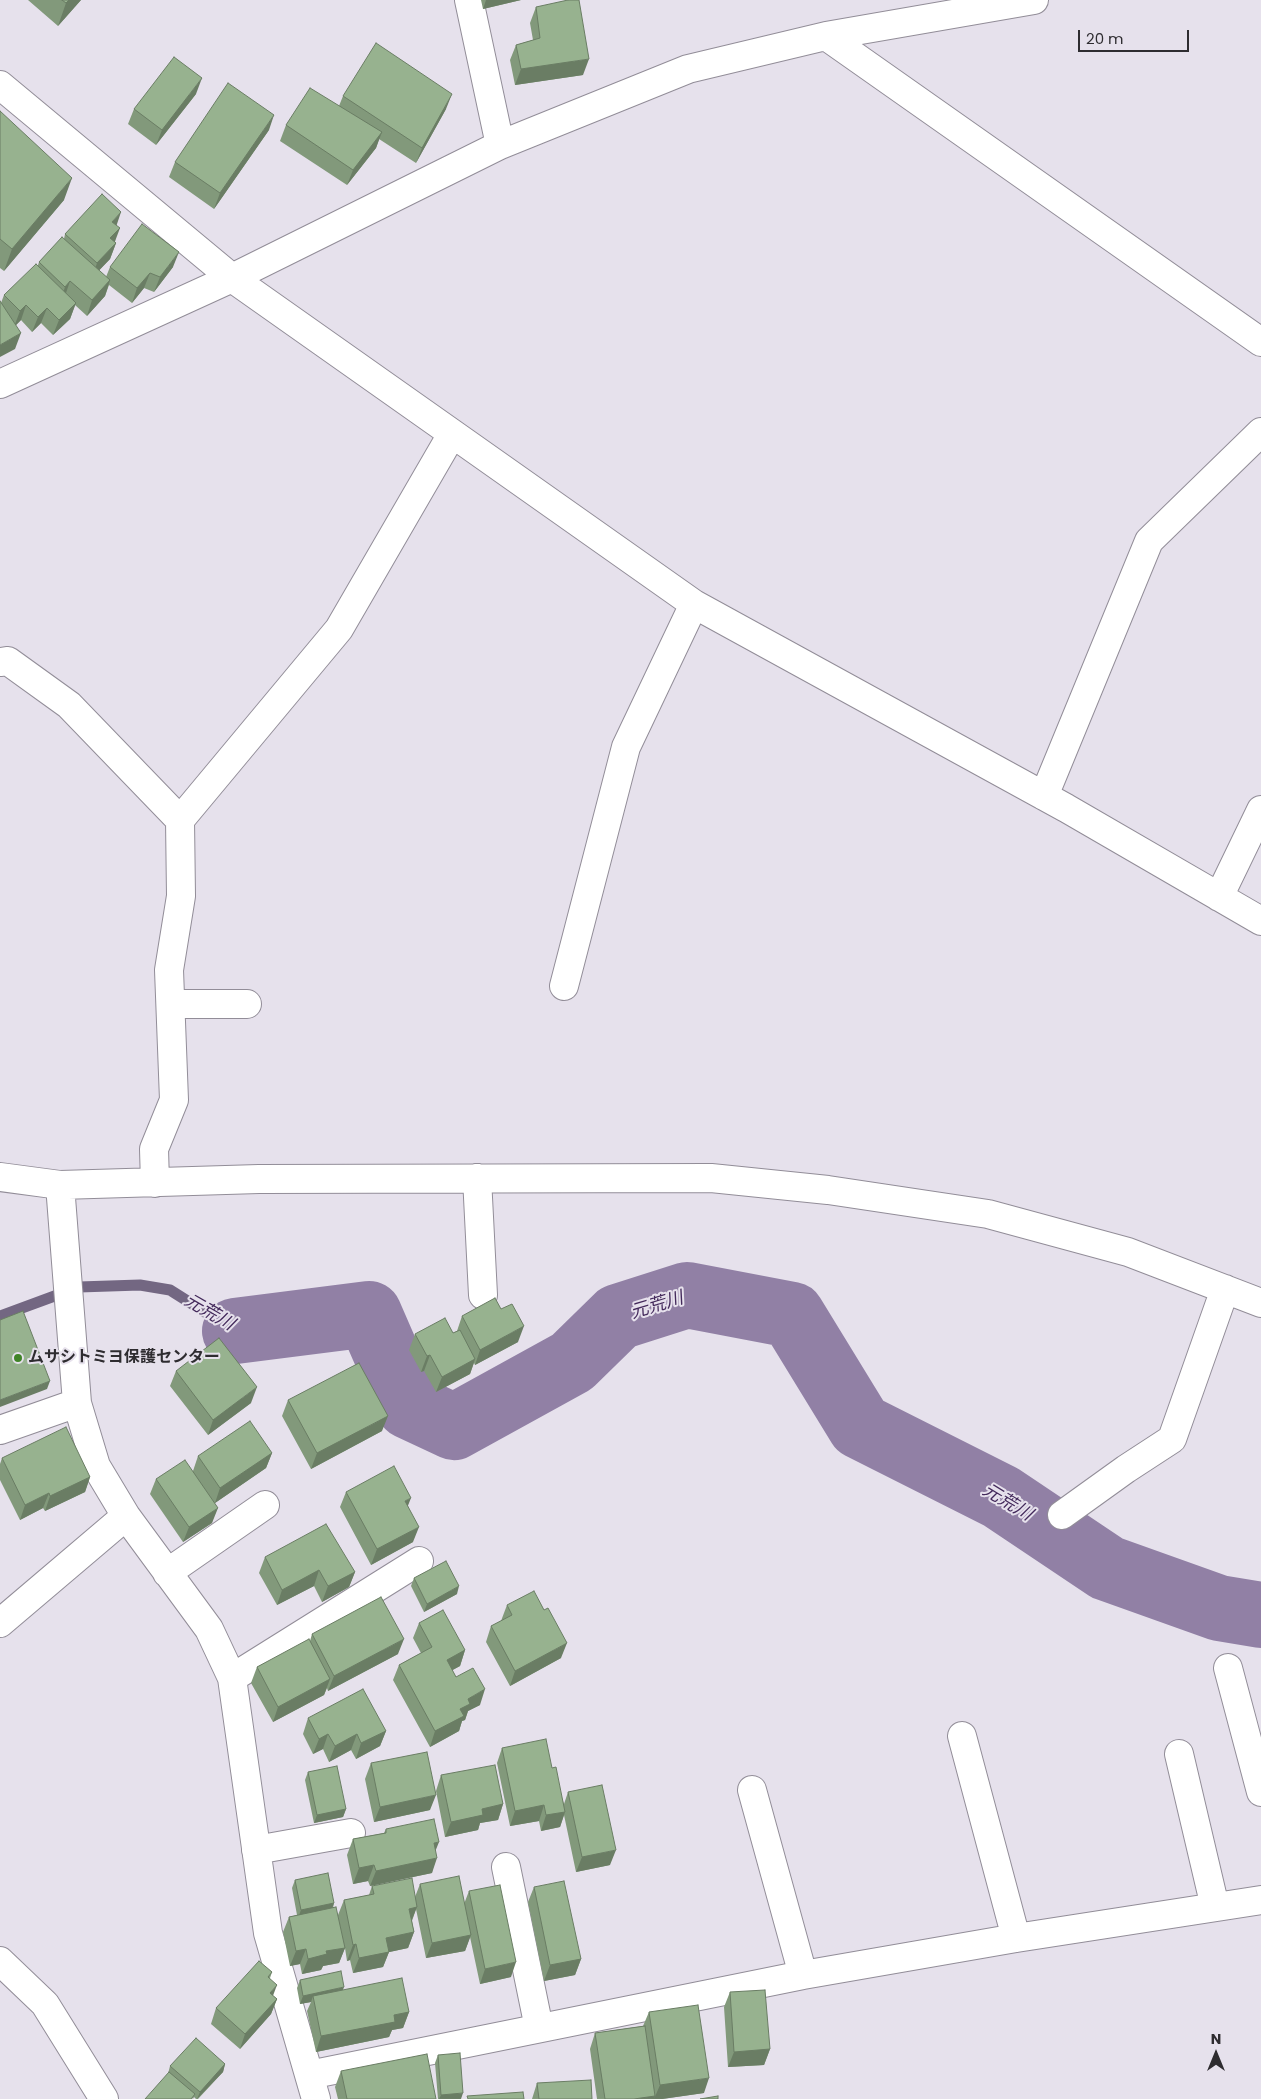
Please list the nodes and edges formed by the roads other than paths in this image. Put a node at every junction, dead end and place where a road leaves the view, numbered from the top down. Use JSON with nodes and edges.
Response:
{"nodes":[{"id":1,"x":469,"y":0,"type":"edge"},
{"id":2,"x":1034,"y":0,"type":"edge"},
{"id":3,"x":826,"y":36,"type":"junction"},
{"id":4,"x":0,"y":85,"type":"edge"},
{"id":5,"x":500,"y":145,"type":"junction"},
{"id":6,"x":232,"y":278,"type":"junction"},
{"id":7,"x":1261,"y":342,"type":"edge"},
{"id":8,"x":0,"y":384,"type":"edge"},
{"id":9,"x":1261,"y":432,"type":"edge"},
{"id":10,"x":452,"y":434,"type":"junction"},
{"id":11,"x":694,"y":604,"type":"junction"},
{"id":12,"x":0,"y":662,"type":"edge"},
{"id":13,"x":1044,"y":796,"type":"junction"},
{"id":14,"x":1261,"y":810,"type":"edge"},
{"id":15,"x":180,"y":820,"type":"junction"},
{"id":16,"x":1219,"y":897,"type":"junction"},
{"id":17,"x":1261,"y":921,"type":"edge"},
{"id":18,"x":564,"y":986,"type":"dead end"},
{"id":19,"x":171,"y":1004,"type":"junction"},
{"id":20,"x":247,"y":1004,"type":"dead end"},
{"id":21,"x":477,"y":1178,"type":"junction"},
{"id":22,"x":155,"y":1183,"type":"junction"},
{"id":23,"x":3,"y":1185,"type":"edge"},
{"id":24,"x":60,"y":1185,"type":"junction"},
{"id":25,"x":1225,"y":1289,"type":"junction"},
{"id":26,"x":483,"y":1295,"type":"dead end"},
{"id":27,"x":1261,"y":1302,"type":"edge"},
{"id":28,"x":77,"y":1403,"type":"junction"},
{"id":29,"x":0,"y":1430,"type":"edge"},
{"id":30,"x":265,"y":1505,"type":"dead end"},
{"id":31,"x":1062,"y":1515,"type":"dead end"},
{"id":32,"x":126,"y":1516,"type":"junction"},
{"id":33,"x":420,"y":1561,"type":"dead end"},
{"id":34,"x":168,"y":1573,"type":"junction"},
{"id":35,"x":0,"y":1623,"type":"edge"},
{"id":36,"x":1228,"y":1668,"type":"dead end"},
{"id":37,"x":232,"y":1678,"type":"junction"},
{"id":38,"x":962,"y":1736,"type":"dead end"},
{"id":39,"x":1179,"y":1754,"type":"dead end"},
{"id":40,"x":1260,"y":1788,"type":"edge"},
{"id":41,"x":752,"y":1790,"type":"dead end"},
{"id":42,"x":351,"y":1833,"type":"dead end"},
{"id":43,"x":256,"y":1850,"type":"junction"},
{"id":44,"x":506,"y":1867,"type":"dead end"},
{"id":45,"x":1261,"y":1900,"type":"edge"},
{"id":46,"x":1215,"y":1907,"type":"junction"},
{"id":47,"x":1016,"y":1938,"type":"junction"},
{"id":48,"x":0,"y":1960,"type":"edge"},
{"id":49,"x":803,"y":1975,"type":"junction"},
{"id":50,"x":539,"y":2028,"type":"junction"},
{"id":51,"x":313,"y":2087,"type":"edge"},
{"id":52,"x":104,"y":2099,"type":"edge"}],
"edges":[{"from":1,"to":5,"type":"street"},
{"from":2,"to":3,"type":"street"},
{"from":3,"to":5,"type":"street"},
{"from":3,"to":7,"type":"street"},
{"from":4,"to":6,"type":"street"},
{"from":5,"to":6,"type":"street"},
{"from":6,"to":8,"type":"street"},
{"from":6,"to":10,"type":"street"},
{"from":9,"to":13,"type":"street"},
{"from":10,"to":11,"type":"street"},
{"from":10,"to":15,"type":"street"},
{"from":11,"to":13,"type":"street"},
{"from":11,"to":18,"type":"street"},
{"from":12,"to":15,"type":"street"},
{"from":13,"to":16,"type":"street"},
{"from":14,"to":16,"type":"street"},
{"from":15,"to":19,"type":"street"},
{"from":16,"to":17,"type":"street"},
{"from":19,"to":20,"type":"street"},
{"from":19,"to":22,"type":"street"},
{"from":21,"to":22,"type":"street"},
{"from":21,"to":25,"type":"street"},
{"from":21,"to":26,"type":"street"},
{"from":22,"to":24,"type":"street"},
{"from":23,"to":24,"type":"street"},
{"from":24,"to":28,"type":"street"},
{"from":25,"to":27,"type":"street"},
{"from":25,"to":31,"type":"street"},
{"from":28,"to":29,"type":"street"},
{"from":28,"to":32,"type":"street"},
{"from":30,"to":34,"type":"street"},
{"from":32,"to":34,"type":"street"},
{"from":32,"to":35,"type":"street"},
{"from":33,"to":37,"type":"street"},
{"from":34,"to":37,"type":"street"},
{"from":36,"to":40,"type":"street"},
{"from":37,"to":43,"type":"street"},
{"from":38,"to":47,"type":"street"},
{"from":39,"to":46,"type":"street"},
{"from":41,"to":49,"type":"street"},
{"from":42,"to":43,"type":"street"},
{"from":43,"to":51,"type":"street"},
{"from":44,"to":50,"type":"street"},
{"from":45,"to":46,"type":"street"},
{"from":46,"to":47,"type":"street"},
{"from":47,"to":49,"type":"street"},
{"from":48,"to":52,"type":"street"},
{"from":49,"to":50,"type":"street"},
{"from":50,"to":51,"type":"street"}]}
